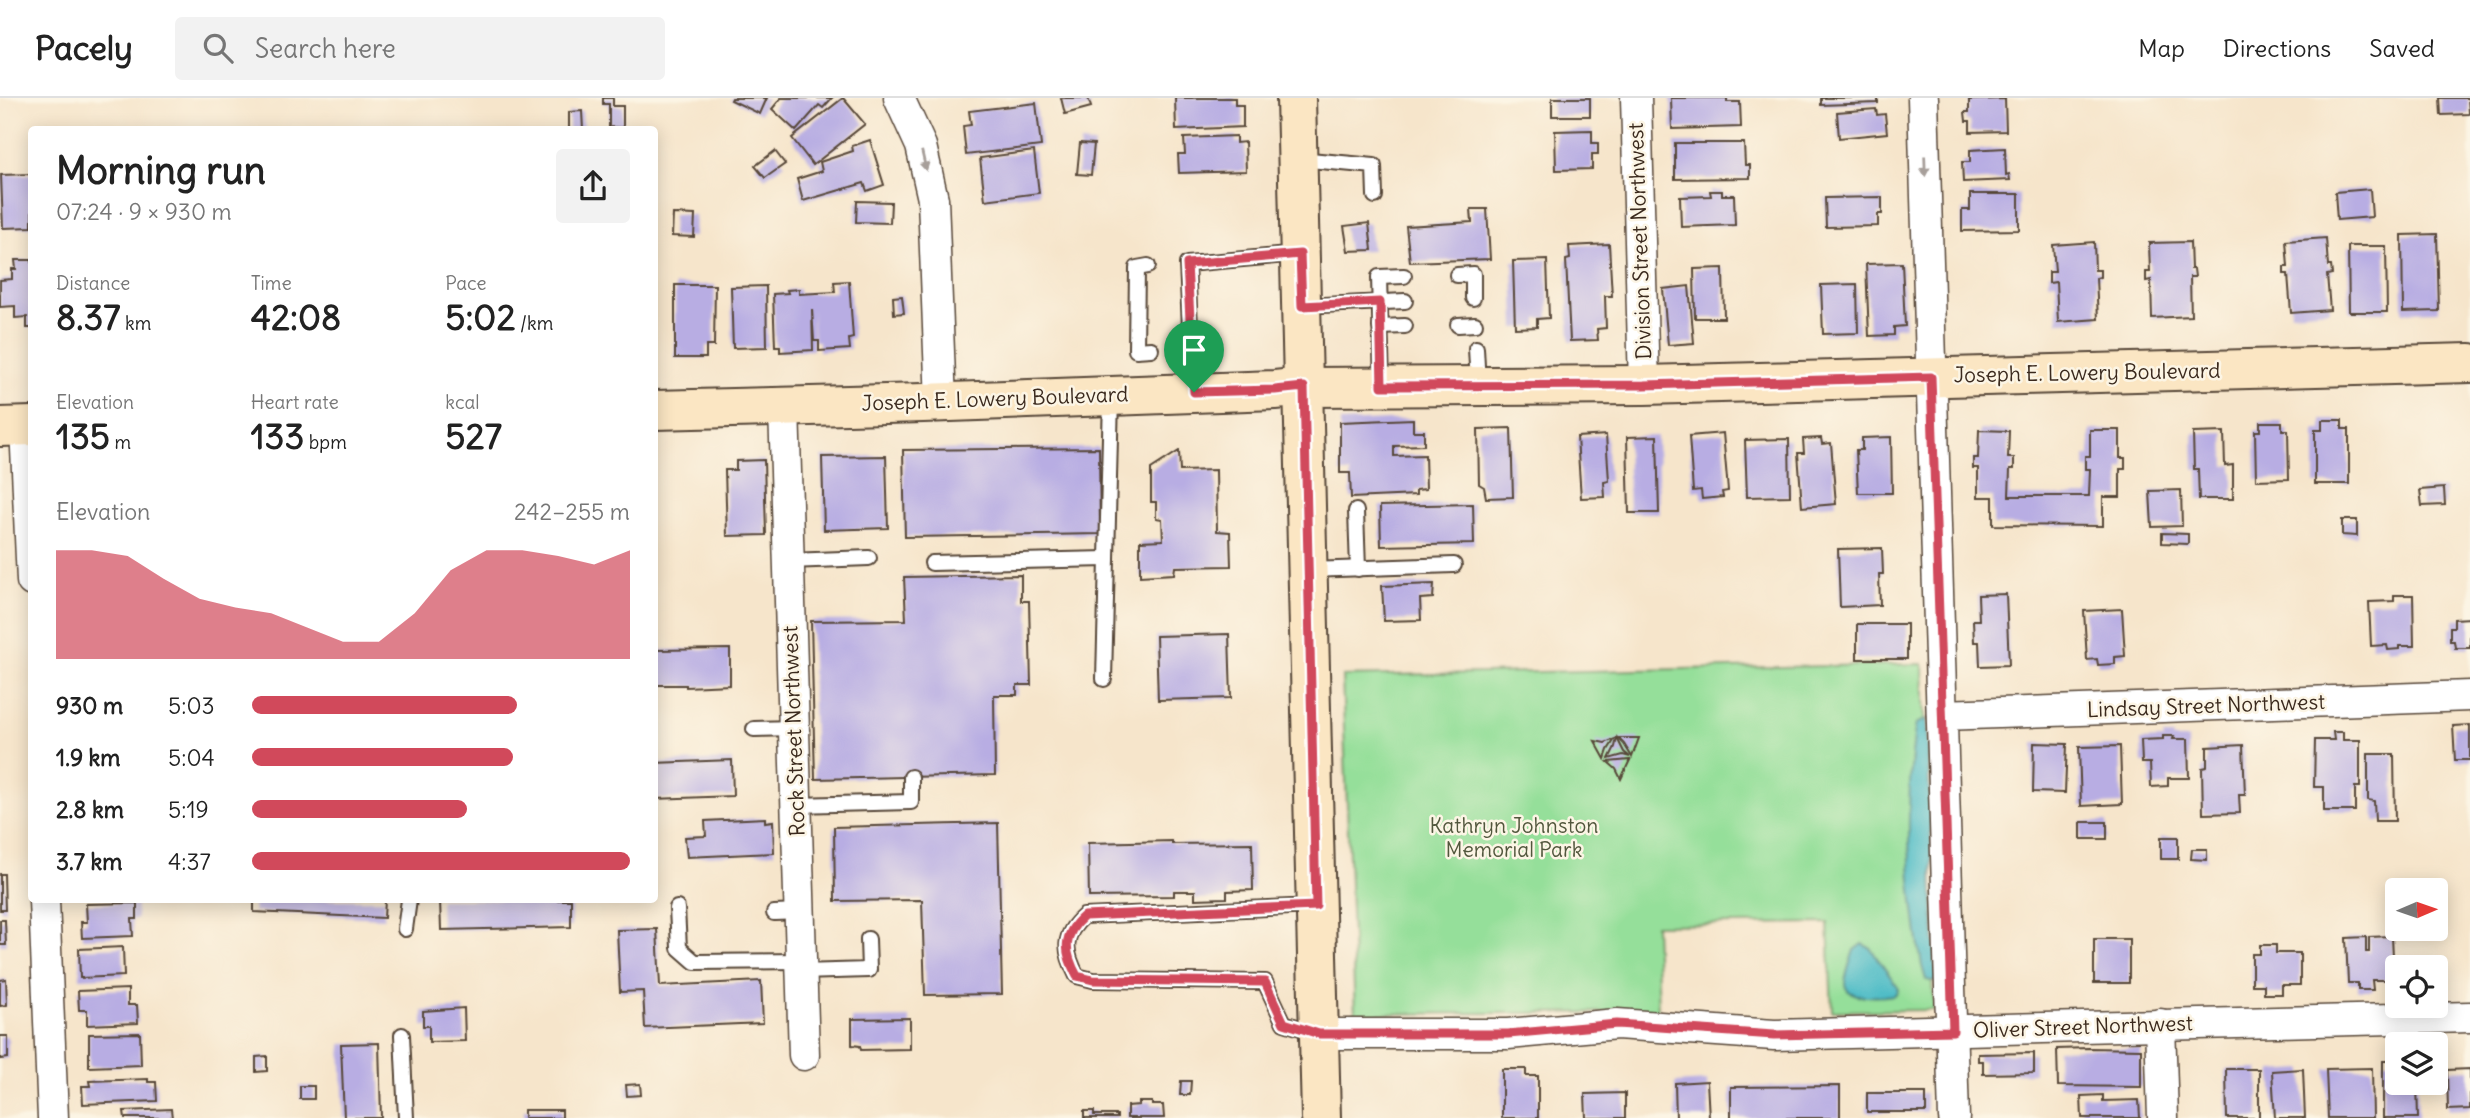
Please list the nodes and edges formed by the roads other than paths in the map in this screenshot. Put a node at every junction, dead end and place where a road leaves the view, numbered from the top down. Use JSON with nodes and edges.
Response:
{"nodes":[{"id":1,"x":899,"y":98,"type":"edge"},
{"id":2,"x":1296,"y":98,"type":"edge"},
{"id":3,"x":1636,"y":98,"type":"edge"},
{"id":4,"x":1923,"y":98,"type":"edge"},
{"id":5,"x":1297,"y":159,"type":"junction"},
{"id":6,"x":1376,"y":196,"type":"dead end"},
{"id":7,"x":1300,"y":254,"type":"junction"},
{"id":8,"x":1148,"y":267,"type":"dead end"},
{"id":9,"x":1457,"y":275,"type":"dead end"},
{"id":10,"x":1404,"y":276,"type":"dead end"},
{"id":11,"x":1473,"y":298,"type":"dead end"},
{"id":12,"x":1405,"y":301,"type":"dead end"},
{"id":13,"x":1380,"y":302,"type":"junction"},
{"id":14,"x":1302,"y":306,"type":"junction"},
{"id":15,"x":1475,"y":324,"type":"dead end"},
{"id":16,"x":1458,"y":325,"type":"dead end"},
{"id":17,"x":1380,"y":327,"type":"junction"},
{"id":18,"x":1405,"y":327,"type":"dead end"},
{"id":19,"x":1476,"y":348,"type":"dead end"},
{"id":20,"x":1152,"y":349,"type":"dead end"},
{"id":21,"x":2470,"y":363,"type":"edge"},
{"id":22,"x":1931,"y":377,"type":"junction"},
{"id":23,"x":1644,"y":385,"type":"junction"},
{"id":24,"x":1382,"y":386,"type":"junction"},
{"id":25,"x":1478,"y":386,"type":"junction"},
{"id":26,"x":1304,"y":387,"type":"junction"},
{"id":27,"x":1194,"y":392,"type":"junction"},
{"id":28,"x":1111,"y":395,"type":"junction"},
{"id":29,"x":941,"y":402,"type":"junction"},
{"id":30,"x":785,"y":407,"type":"junction"},
{"id":31,"x":658,"y":410,"type":"edge"},
{"id":32,"x":19,"y":426,"type":"edge"},
{"id":33,"x":1356,"y":511,"type":"dead end"},
{"id":34,"x":28,"y":534,"type":"edge"},
{"id":35,"x":869,"y":558,"type":"dead end"},
{"id":36,"x":1107,"y":559,"type":"junction"},
{"id":37,"x":789,"y":561,"type":"junction"},
{"id":38,"x":932,"y":563,"type":"dead end"},
{"id":39,"x":1454,"y":565,"type":"dead end"},
{"id":40,"x":1358,"y":569,"type":"junction"},
{"id":41,"x":1308,"y":570,"type":"junction"},
{"id":42,"x":1104,"y":679,"type":"dead end"},
{"id":43,"x":2470,"y":696,"type":"edge"},
{"id":44,"x":1942,"y":715,"type":"junction"},
{"id":45,"x":794,"y":728,"type":"junction"},
{"id":46,"x":754,"y":729,"type":"dead end"},
{"id":47,"x":911,"y":777,"type":"dead end"},
{"id":48,"x":796,"y":805,"type":"junction"},
{"id":49,"x":44,"y":903,"type":"edge"},
{"id":50,"x":409,"y":903,"type":"edge"},
{"id":51,"x":1316,"y":906,"type":"junction"},
{"id":52,"x":677,"y":908,"type":"dead end"},
{"id":53,"x":405,"y":929,"type":"dead end"},
{"id":54,"x":868,"y":939,"type":"dead end"},
{"id":55,"x":801,"y":967,"type":"junction"},
{"id":56,"x":2470,"y":1017,"type":"edge"},
{"id":57,"x":2160,"y":1024,"type":"junction"},
{"id":58,"x":1953,"y":1031,"type":"junction"},
{"id":59,"x":1319,"y":1034,"type":"junction"},
{"id":60,"x":402,"y":1035,"type":"dead end"},
{"id":61,"x":804,"y":1055,"type":"dead end"},
{"id":62,"x":53,"y":1118,"type":"edge"},
{"id":63,"x":406,"y":1118,"type":"edge"},
{"id":64,"x":1321,"y":1118,"type":"edge"},
{"id":65,"x":1954,"y":1118,"type":"edge"},
{"id":66,"x":2163,"y":1118,"type":"edge"}],
"edges":[{"from":1,"to":29,"type":"street","one_way":true},
{"from":2,"to":5,"type":"main road"},
{"from":3,"to":23,"type":"street","name":"Division Street Northwest"},
{"from":4,"to":22,"type":"street","one_way":true},
{"from":5,"to":6,"type":"lane"},
{"from":5,"to":7,"type":"main road"},
{"from":7,"to":14,"type":"main road"},
{"from":7,"to":27,"type":"lane"},
{"from":8,"to":20,"type":"lane"},
{"from":9,"to":11,"type":"lane"},
{"from":10,"to":13,"type":"lane"},
{"from":12,"to":13,"type":"lane"},
{"from":13,"to":14,"type":"lane"},
{"from":13,"to":17,"type":"lane"},
{"from":14,"to":26,"type":"main road"},
{"from":15,"to":16,"type":"lane"},
{"from":17,"to":18,"type":"lane"},
{"from":17,"to":24,"type":"lane"},
{"from":19,"to":25,"type":"lane"},
{"from":21,"to":22,"type":"main road","name":"Joseph E. Lowery Boulevard"},
{"from":22,"to":23,"type":"main road","name":"Joseph E. Lowery Boulevard"},
{"from":22,"to":44,"type":"street"},
{"from":23,"to":25,"type":"main road","name":"Joseph E. Lowery Boulevard"},
{"from":24,"to":25,"type":"main road","name":"Joseph E. Lowery Boulevard"},
{"from":24,"to":26,"type":"main road","name":"Joseph E. Lowery Boulevard"},
{"from":26,"to":27,"type":"main road","name":"Joseph E. Lowery Boulevard"},
{"from":26,"to":41,"type":"main road"},
{"from":27,"to":28,"type":"main road","name":"Joseph E. Lowery Boulevard"},
{"from":28,"to":29,"type":"main road","name":"Joseph E. Lowery Boulevard"},
{"from":28,"to":36,"type":"lane"},
{"from":29,"to":30,"type":"main road","name":"Joseph E. Lowery Boulevard"},
{"from":30,"to":31,"type":"main road","name":"Joseph E. Lowery Boulevard"},
{"from":30,"to":37,"type":"street","name":"Rock Street Northwest"},
{"from":32,"to":34,"type":"street"},
{"from":33,"to":40,"type":"lane"},
{"from":35,"to":37,"type":"lane"},
{"from":36,"to":38,"type":"lane"},
{"from":36,"to":42,"type":"lane"},
{"from":37,"to":45,"type":"street","name":"Rock Street Northwest"},
{"from":39,"to":40,"type":"lane"},
{"from":40,"to":41,"type":"lane"},
{"from":41,"to":51,"type":"main road"},
{"from":43,"to":44,"type":"street","name":"Lindsay Street Northwest"},
{"from":44,"to":58,"type":"street"},
{"from":45,"to":46,"type":"lane"},
{"from":45,"to":48,"type":"street","name":"Rock Street Northwest"},
{"from":47,"to":48,"type":"lane"},
{"from":48,"to":55,"type":"street","name":"Rock Street Northwest"},
{"from":49,"to":62,"type":"street"},
{"from":50,"to":53,"type":"lane"},
{"from":51,"to":59,"type":"main road"},
{"from":51,"to":59,"type":"lane"},
{"from":52,"to":55,"type":"lane"},
{"from":54,"to":55,"type":"lane"},
{"from":55,"to":61,"type":"street","name":"Rock Street Northwest"},
{"from":56,"to":57,"type":"street","name":"Oliver Street Northwest"},
{"from":57,"to":58,"type":"street","name":"Oliver Street Northwest"},
{"from":57,"to":66,"type":"street"},
{"from":58,"to":59,"type":"street","name":"Oliver Street Northwest"},
{"from":58,"to":65,"type":"street"},
{"from":59,"to":64,"type":"main road"},
{"from":60,"to":63,"type":"lane"}]}
